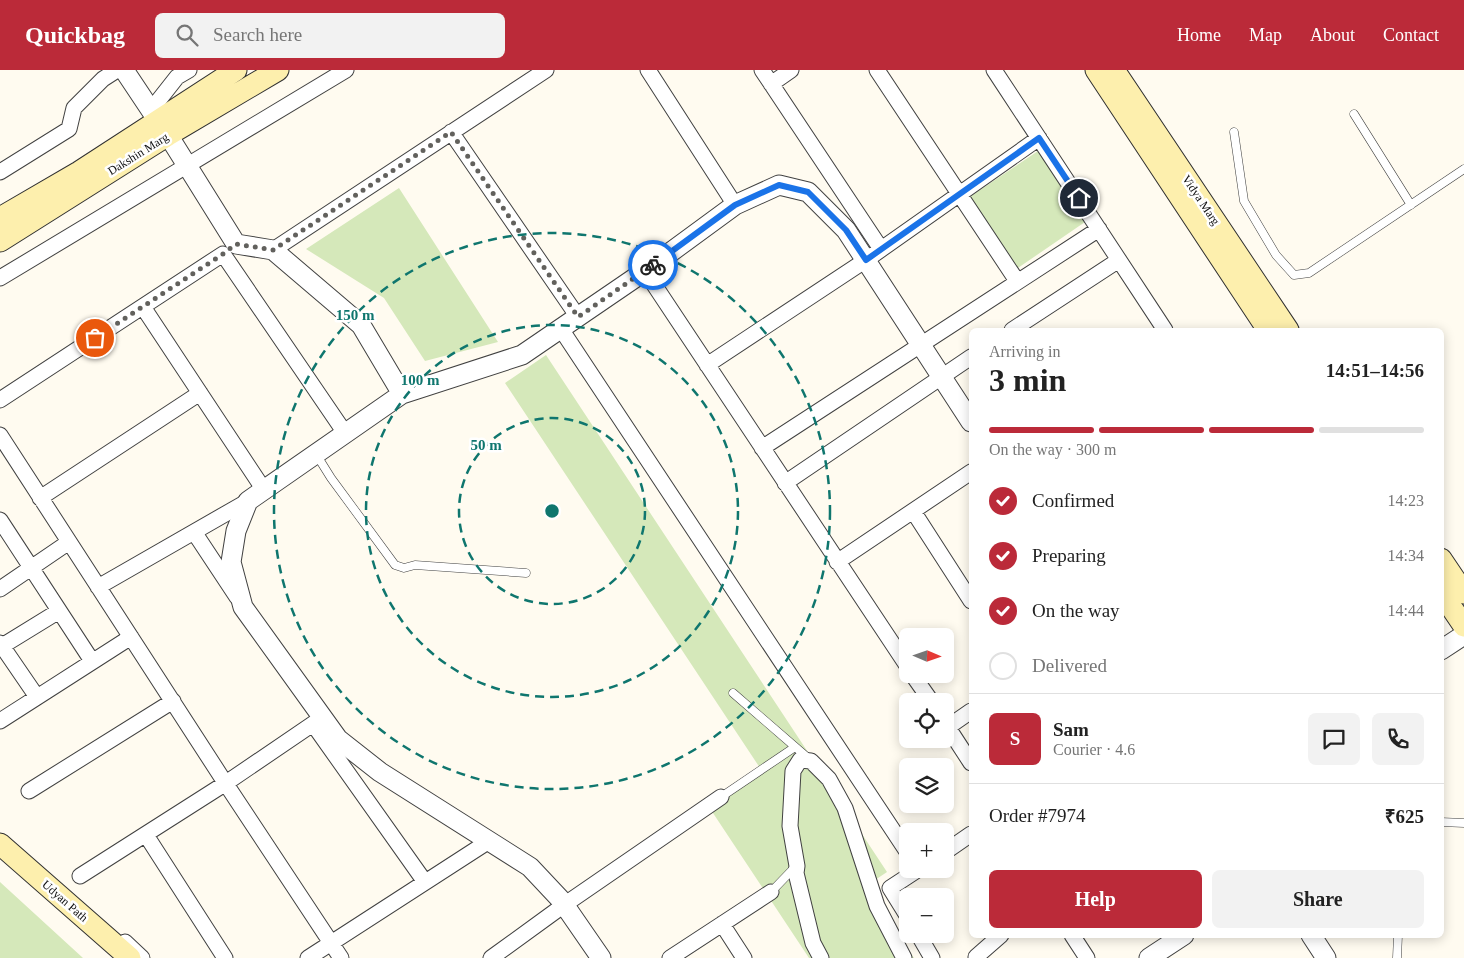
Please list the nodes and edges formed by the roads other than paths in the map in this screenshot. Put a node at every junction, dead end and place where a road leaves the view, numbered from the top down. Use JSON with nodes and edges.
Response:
{"nodes":[{"id":1,"x":118,"y":70,"type":"edge"},
{"id":2,"x":124,"y":70,"type":"edge"},
{"id":3,"x":188,"y":70,"type":"edge"},
{"id":4,"x":236,"y":70,"type":"edge"},
{"id":5,"x":278,"y":70,"type":"edge"},
{"id":6,"x":346,"y":70,"type":"edge"},
{"id":7,"x":546,"y":70,"type":"edge"},
{"id":8,"x":648,"y":70,"type":"edge"},
{"id":9,"x":762,"y":70,"type":"edge"},
{"id":10,"x":791,"y":70,"type":"edge"},
{"id":11,"x":877,"y":70,"type":"edge"},
{"id":12,"x":994,"y":70,"type":"edge"},
{"id":13,"x":1096,"y":70,"type":"edge"},
{"id":14,"x":1114,"y":70,"type":"edge"},
{"id":15,"x":771,"y":84,"type":"junction"},
{"id":16,"x":1354,"y":114,"type":"dead end"},
{"id":17,"x":159,"y":122,"type":"junction"},
{"id":18,"x":451,"y":132,"type":"junction"},
{"id":19,"x":1234,"y":132,"type":"dead end"},
{"id":20,"x":1039,"y":138,"type":"junction"},
{"id":21,"x":187,"y":165,"type":"junction"},
{"id":22,"x":1464,"y":169,"type":"edge"},
{"id":23,"x":0,"y":172,"type":"edge"},
{"id":24,"x":958,"y":194,"type":"junction"},
{"id":25,"x":735,"y":205,"type":"junction"},
{"id":26,"x":1411,"y":205,"type":"junction"},
{"id":27,"x":0,"y":218,"type":"edge"},
{"id":28,"x":1098,"y":229,"type":"junction"},
{"id":29,"x":0,"y":241,"type":"edge"},
{"id":30,"x":230,"y":249,"type":"junction"},
{"id":31,"x":273,"y":250,"type":"junction"},
{"id":32,"x":874,"y":255,"type":"junction"},
{"id":33,"x":1119,"y":260,"type":"junction"},
{"id":34,"x":645,"y":271,"type":"junction"},
{"id":35,"x":0,"y":278,"type":"edge"},
{"id":36,"x":1017,"y":281,"type":"junction"},
{"id":37,"x":143,"y":307,"type":"junction"},
{"id":38,"x":578,"y":317,"type":"junction"},
{"id":39,"x":1015,"y":328,"type":"edge"},
{"id":40,"x":1164,"y":328,"type":"edge"},
{"id":41,"x":1267,"y":328,"type":"edge"},
{"id":42,"x":1287,"y":328,"type":"edge"},
{"id":43,"x":561,"y":329,"type":"junction"},
{"id":44,"x":921,"y":344,"type":"junction"},
{"id":45,"x":969,"y":358,"type":"edge"},
{"id":46,"x":707,"y":365,"type":"junction"},
{"id":47,"x":942,"y":376,"type":"junction"},
{"id":48,"x":200,"y":393,"type":"junction"},
{"id":49,"x":402,"y":394,"type":"junction"},
{"id":50,"x":0,"y":400,"type":"edge"},
{"id":51,"x":969,"y":419,"type":"edge"},
{"id":52,"x":346,"y":433,"type":"junction"},
{"id":53,"x":0,"y":435,"type":"edge"},
{"id":54,"x":762,"y":448,"type":"junction"},
{"id":55,"x":316,"y":454,"type":"junction"},
{"id":56,"x":6,"y":457,"type":"edge"},
{"id":57,"x":969,"y":473,"type":"edge"},
{"id":58,"x":785,"y":483,"type":"junction"},
{"id":59,"x":264,"y":490,"type":"junction"},
{"id":60,"x":40,"y":498,"type":"junction"},
{"id":61,"x":248,"y":501,"type":"junction"},
{"id":62,"x":913,"y":511,"type":"junction"},
{"id":63,"x":1,"y":526,"type":"edge"},
{"id":64,"x":194,"y":532,"type":"junction"},
{"id":65,"x":69,"y":542,"type":"junction"},
{"id":66,"x":838,"y":562,"type":"junction"},
{"id":67,"x":1444,"y":563,"type":"edge"},
{"id":68,"x":31,"y":568,"type":"junction"},
{"id":69,"x":526,"y":573,"type":"dead end"},
{"id":70,"x":98,"y":587,"type":"junction"},
{"id":71,"x":0,"y":589,"type":"edge"},
{"id":72,"x":1464,"y":593,"type":"edge"},
{"id":73,"x":1444,"y":596,"type":"edge"},
{"id":74,"x":969,"y":598,"type":"edge"},
{"id":75,"x":243,"y":607,"type":"junction"},
{"id":76,"x":59,"y":611,"type":"junction"},
{"id":77,"x":1464,"y":626,"type":"edge"},
{"id":78,"x":1464,"y":635,"type":"edge"},
{"id":79,"x":131,"y":637,"type":"junction"},
{"id":80,"x":1,"y":645,"type":"edge"},
{"id":81,"x":1444,"y":648,"type":"edge"},
{"id":82,"x":899,"y":654,"type":"edge"},
{"id":83,"x":92,"y":661,"type":"junction"},
{"id":84,"x":734,"y":693,"type":"dead end"},
{"id":85,"x":37,"y":697,"type":"junction"},
{"id":86,"x":173,"y":701,"type":"junction"},
{"id":87,"x":969,"y":712,"type":"edge"},
{"id":88,"x":318,"y":720,"type":"junction"},
{"id":89,"x":0,"y":721,"type":"edge"},
{"id":90,"x":954,"y":721,"type":"edge"},
{"id":91,"x":954,"y":737,"type":"edge"},
{"id":92,"x":795,"y":747,"type":"junction"},
{"id":93,"x":969,"y":760,"type":"edge"},
{"id":94,"x":811,"y":761,"type":"junction"},
{"id":95,"x":226,"y":784,"type":"junction"},
{"id":96,"x":29,"y":791,"type":"dead end"},
{"id":97,"x":721,"y":797,"type":"joint"},
{"id":98,"x":1444,"y":822,"type":"edge"},
{"id":99,"x":1464,"y":823,"type":"edge"},
{"id":100,"x":0,"y":832,"type":"edge"},
{"id":101,"x":146,"y":835,"type":"junction"},
{"id":102,"x":969,"y":835,"type":"edge"},
{"id":103,"x":899,"y":839,"type":"edge"},
{"id":104,"x":489,"y":841,"type":"junction"},
{"id":105,"x":0,"y":844,"type":"edge"},
{"id":106,"x":954,"y":846,"type":"edge"},
{"id":107,"x":0,"y":862,"type":"edge"},
{"id":108,"x":797,"y":866,"type":"junction"},
{"id":109,"x":80,"y":876,"type":"dead end"},
{"id":110,"x":905,"y":878,"type":"edge"},
{"id":111,"x":424,"y":882,"type":"junction"},
{"id":112,"x":771,"y":892,"type":"joint"},
{"id":113,"x":899,"y":902,"type":"edge"},
{"id":114,"x":564,"y":904,"type":"junction"},
{"id":115,"x":722,"y":924,"type":"junction"},
{"id":116,"x":998,"y":938,"type":"edge"},
{"id":117,"x":1074,"y":938,"type":"edge"},
{"id":118,"x":1179,"y":938,"type":"edge"},
{"id":119,"x":1313,"y":938,"type":"edge"},
{"id":120,"x":1398,"y":938,"type":"edge"},
{"id":121,"x":331,"y":943,"type":"junction"},
{"id":122,"x":923,"y":943,"type":"edge"},
{"id":123,"x":976,"y":957,"type":"dead end"},
{"id":124,"x":108,"y":958,"type":"edge"},
{"id":125,"x":130,"y":958,"type":"edge"},
{"id":126,"x":142,"y":958,"type":"edge"},
{"id":127,"x":225,"y":958,"type":"edge"},
{"id":128,"x":308,"y":958,"type":"edge"},
{"id":129,"x":341,"y":958,"type":"edge"},
{"id":130,"x":491,"y":958,"type":"edge"},
{"id":131,"x":601,"y":958,"type":"edge"},
{"id":132,"x":670,"y":958,"type":"edge"},
{"id":133,"x":744,"y":958,"type":"edge"},
{"id":134,"x":821,"y":958,"type":"edge"},
{"id":135,"x":904,"y":958,"type":"edge"},
{"id":136,"x":932,"y":958,"type":"edge"},
{"id":137,"x":1086,"y":958,"type":"edge"},
{"id":138,"x":1149,"y":958,"type":"edge"},
{"id":139,"x":1326,"y":958,"type":"edge"},
{"id":140,"x":1397,"y":958,"type":"edge"}],
"edges":[{"from":1,"to":23,"type":"street"},
{"from":2,"to":17,"type":"street"},
{"from":3,"to":17,"type":"street"},
{"from":4,"to":17,"type":"main road","name":"Dakshin Marg"},
{"from":5,"to":17,"type":"main road","name":"Dakshin Marg"},
{"from":6,"to":21,"type":"street"},
{"from":7,"to":18,"type":"street"},
{"from":8,"to":25,"type":"street"},
{"from":9,"to":15,"type":"street"},
{"from":10,"to":15,"type":"street"},
{"from":11,"to":24,"type":"street"},
{"from":12,"to":20,"type":"street"},
{"from":13,"to":41,"type":"main road","name":"Vidya Marg"},
{"from":14,"to":42,"type":"main road","name":"Vidya Marg"},
{"from":15,"to":32,"type":"street"},
{"from":16,"to":26,"type":"lane"},
{"from":17,"to":21,"type":"street"},
{"from":17,"to":27,"type":"main road","name":"Dakshin Marg"},
{"from":17,"to":29,"type":"main road","name":"Dakshin Marg"},
{"from":18,"to":31,"type":"street"},
{"from":18,"to":38,"type":"street"},
{"from":19,"to":26,"type":"lane"},
{"from":20,"to":24,"type":"street"},
{"from":20,"to":28,"type":"street"},
{"from":21,"to":30,"type":"street"},
{"from":21,"to":35,"type":"street"},
{"from":22,"to":26,"type":"lane"},
{"from":24,"to":32,"type":"street"},
{"from":24,"to":36,"type":"street"},
{"from":25,"to":32,"type":"street"},
{"from":25,"to":34,"type":"street"},
{"from":28,"to":33,"type":"street"},
{"from":28,"to":36,"type":"street"},
{"from":30,"to":31,"type":"street"},
{"from":30,"to":37,"type":"street"},
{"from":30,"to":52,"type":"street"},
{"from":31,"to":49,"type":"street"},
{"from":32,"to":44,"type":"street"},
{"from":32,"to":46,"type":"street"},
{"from":33,"to":39,"type":"street"},
{"from":33,"to":40,"type":"street"},
{"from":34,"to":38,"type":"street"},
{"from":34,"to":46,"type":"street"},
{"from":36,"to":44,"type":"street"},
{"from":37,"to":48,"type":"street"},
{"from":37,"to":50,"type":"street"},
{"from":38,"to":43,"type":"street"},
{"from":43,"to":49,"type":"street"},
{"from":43,"to":103,"type":"street"},
{"from":44,"to":47,"type":"street"},
{"from":44,"to":54,"type":"street"},
{"from":45,"to":47,"type":"street"},
{"from":46,"to":54,"type":"street"},
{"from":47,"to":51,"type":"street"},
{"from":47,"to":58,"type":"street"},
{"from":48,"to":59,"type":"street"},
{"from":48,"to":60,"type":"street"},
{"from":49,"to":52,"type":"street"},
{"from":52,"to":55,"type":"street"},
{"from":53,"to":56,"type":"street"},
{"from":54,"to":58,"type":"street"},
{"from":55,"to":59,"type":"street"},
{"from":55,"to":69,"type":"lane"},
{"from":56,"to":60,"type":"street"},
{"from":57,"to":62,"type":"street"},
{"from":58,"to":66,"type":"street"},
{"from":59,"to":61,"type":"street"},
{"from":60,"to":65,"type":"street"},
{"from":61,"to":64,"type":"street"},
{"from":61,"to":75,"type":"street"},
{"from":62,"to":66,"type":"street"},
{"from":62,"to":74,"type":"street"},
{"from":63,"to":68,"type":"street"},
{"from":64,"to":70,"type":"street"},
{"from":64,"to":75,"type":"street"},
{"from":65,"to":68,"type":"street"},
{"from":65,"to":70,"type":"street"},
{"from":66,"to":82,"type":"street"},
{"from":67,"to":72,"type":"main road"},
{"from":68,"to":71,"type":"street"},
{"from":68,"to":76,"type":"street"},
{"from":70,"to":79,"type":"street"},
{"from":73,"to":77,"type":"main road"},
{"from":75,"to":88,"type":"street"},
{"from":76,"to":80,"type":"street"},
{"from":76,"to":83,"type":"street"},
{"from":78,"to":81,"type":"street"},
{"from":79,"to":83,"type":"street"},
{"from":79,"to":86,"type":"street"},
{"from":80,"to":85,"type":"street"},
{"from":83,"to":85,"type":"street"},
{"from":84,"to":92,"type":"lane"},
{"from":85,"to":89,"type":"street"},
{"from":86,"to":95,"type":"street"},
{"from":86,"to":96,"type":"street"},
{"from":87,"to":90,"type":"street"},
{"from":88,"to":95,"type":"street"},
{"from":88,"to":104,"type":"street"},
{"from":88,"to":111,"type":"street"},
{"from":91,"to":93,"type":"street"},
{"from":92,"to":94,"type":"lane"},
{"from":92,"to":97,"type":"lane"},
{"from":94,"to":108,"type":"street"},
{"from":94,"to":135,"type":"street"},
{"from":95,"to":101,"type":"street"},
{"from":95,"to":121,"type":"street"},
{"from":97,"to":114,"type":"street"},
{"from":98,"to":99,"type":"lane"},
{"from":100,"to":126,"type":"street"},
{"from":101,"to":109,"type":"street"},
{"from":101,"to":127,"type":"street"},
{"from":102,"to":106,"type":"street"},
{"from":104,"to":111,"type":"street"},
{"from":104,"to":114,"type":"street"},
{"from":105,"to":125,"type":"main road","name":"Udyan Path"},
{"from":107,"to":124,"type":"main road","name":"Udyan Path"},
{"from":108,"to":112,"type":"lane"},
{"from":108,"to":134,"type":"street"},
{"from":110,"to":113,"type":"street"},
{"from":111,"to":121,"type":"street"},
{"from":112,"to":115,"type":"street"},
{"from":114,"to":130,"type":"street"},
{"from":114,"to":131,"type":"street"},
{"from":115,"to":132,"type":"street"},
{"from":115,"to":133,"type":"street"},
{"from":116,"to":123,"type":"street"},
{"from":117,"to":137,"type":"street"},
{"from":118,"to":138,"type":"street"},
{"from":119,"to":139,"type":"street"},
{"from":120,"to":140,"type":"lane"},
{"from":121,"to":128,"type":"street"},
{"from":121,"to":129,"type":"street"},
{"from":122,"to":136,"type":"street"}]}
